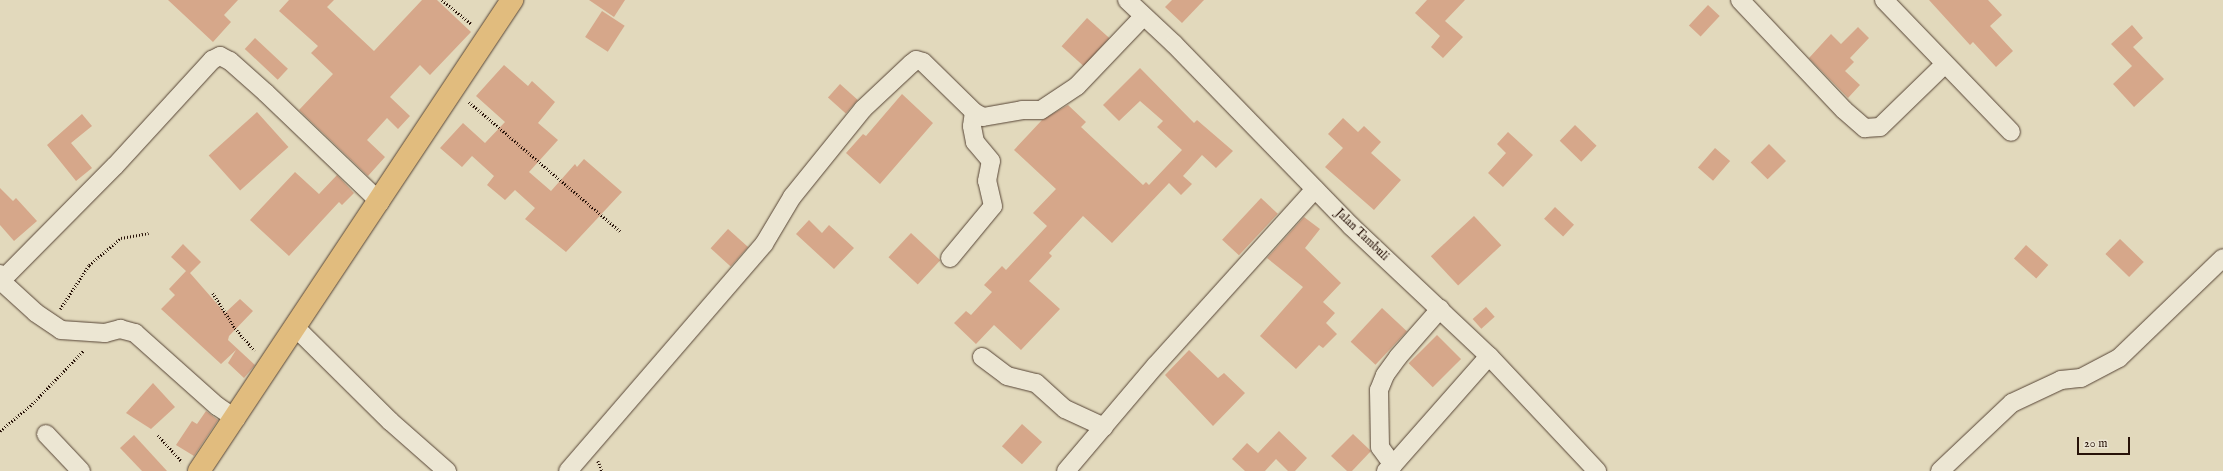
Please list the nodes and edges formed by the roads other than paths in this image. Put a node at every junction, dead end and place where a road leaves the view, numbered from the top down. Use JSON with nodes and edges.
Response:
{"nodes":[{"id":1,"x":512,"y":0,"type":"edge"},
{"id":2,"x":1127,"y":0,"type":"edge"},
{"id":3,"x":1740,"y":0,"type":"edge"},
{"id":4,"x":1884,"y":0,"type":"edge"},
{"id":5,"x":1143,"y":17,"type":"junction"},
{"id":6,"x":1944,"y":65,"type":"junction"},
{"id":7,"x":974,"y":112,"type":"junction"},
{"id":8,"x":2011,"y":132,"type":"dead end"},
{"id":9,"x":1314,"y":189,"type":"junction"},
{"id":10,"x":380,"y":202,"type":"junction"},
{"id":11,"x":950,"y":258,"type":"dead end"},
{"id":12,"x":2223,"y":258,"type":"edge"},
{"id":13,"x":1,"y":278,"type":"edge"},
{"id":14,"x":1440,"y":309,"type":"junction"},
{"id":15,"x":295,"y":327,"type":"junction"},
{"id":16,"x":1489,"y":356,"type":"junction"},
{"id":17,"x":982,"y":357,"type":"dead end"},
{"id":18,"x":236,"y":419,"type":"junction"},
{"id":19,"x":1104,"y":427,"type":"junction"},
{"id":20,"x":46,"y":434,"type":"dead end"},
{"id":21,"x":1390,"y":468,"type":"edge"},
{"id":22,"x":193,"y":469,"type":"edge"},
{"id":23,"x":81,"y":471,"type":"edge"},
{"id":24,"x":447,"y":471,"type":"edge"},
{"id":25,"x":568,"y":471,"type":"edge"},
{"id":26,"x":1066,"y":471,"type":"edge"},
{"id":27,"x":1597,"y":471,"type":"edge"},
{"id":28,"x":1940,"y":471,"type":"edge"}],
"edges":[{"from":1,"to":10,"type":"main road"},
{"from":2,"to":5,"type":"street","name":"Jalan Tambuli"},
{"from":3,"to":6,"type":"street"},
{"from":4,"to":6,"type":"street"},
{"from":5,"to":7,"type":"street"},
{"from":5,"to":9,"type":"street","name":"Jalan Tambuli"},
{"from":6,"to":8,"type":"street"},
{"from":7,"to":11,"type":"street"},
{"from":7,"to":25,"type":"street"},
{"from":9,"to":14,"type":"street","name":"Jalan Tambuli"},
{"from":9,"to":19,"type":"street"},
{"from":10,"to":13,"type":"street"},
{"from":10,"to":15,"type":"main road"},
{"from":12,"to":28,"type":"street"},
{"from":13,"to":18,"type":"street"},
{"from":14,"to":16,"type":"street","name":"Jalan Tambuli"},
{"from":14,"to":21,"type":"street"},
{"from":15,"to":18,"type":"main road"},
{"from":15,"to":24,"type":"street"},
{"from":16,"to":21,"type":"street"},
{"from":16,"to":27,"type":"street","name":"Jalan Tambuli"},
{"from":17,"to":19,"type":"street"},
{"from":18,"to":22,"type":"main road"},
{"from":19,"to":26,"type":"street"},
{"from":20,"to":23,"type":"street"}]}
